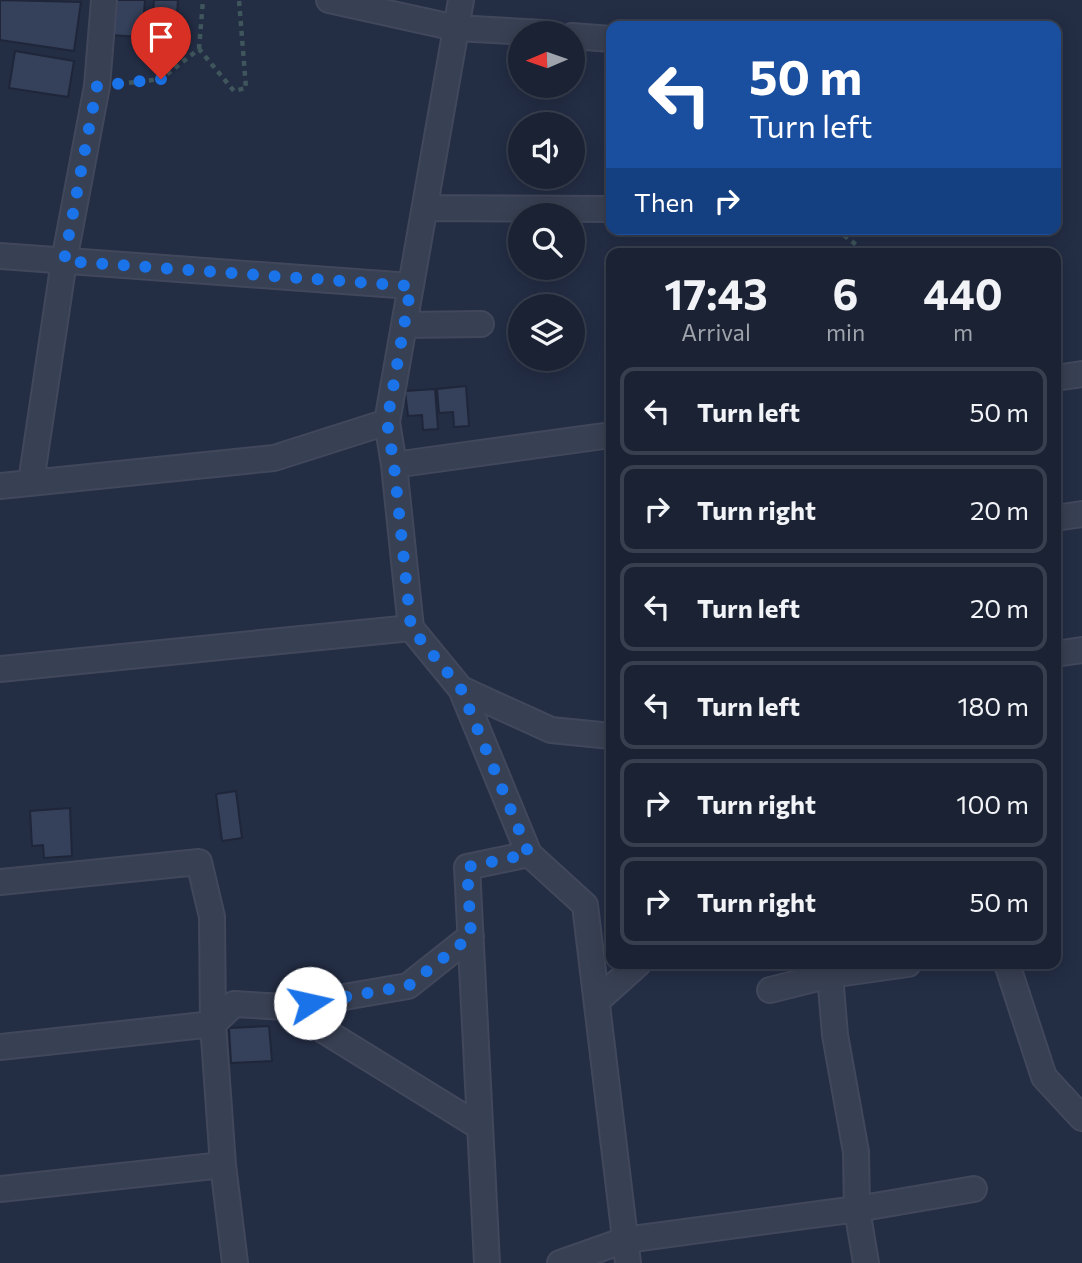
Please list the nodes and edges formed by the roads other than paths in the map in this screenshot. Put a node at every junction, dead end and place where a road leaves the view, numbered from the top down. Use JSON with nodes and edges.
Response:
{"nodes":[{"id":1,"x":104,"y":0,"type":"edge"},
{"id":2,"x":329,"y":0,"type":"edge"},
{"id":3,"x":461,"y":0,"type":"edge"},
{"id":4,"x":456,"y":28,"type":"junction"},
{"id":5,"x":508,"y":31,"type":"edge"},
{"id":6,"x":585,"y":37,"type":"edge"},
{"id":7,"x":606,"y":39,"type":"edge"},
{"id":8,"x":425,"y":208,"type":"junction"},
{"id":9,"x":606,"y":209,"type":"edge"},
{"id":10,"x":0,"y":257,"type":"edge"},
{"id":11,"x":64,"y":261,"type":"junction"},
{"id":12,"x":411,"y":286,"type":"junction"},
{"id":13,"x":481,"y":324,"type":"dead end"},
{"id":14,"x":404,"y":325,"type":"junction"},
{"id":15,"x":1082,"y":374,"type":"edge"},
{"id":16,"x":1061,"y":377,"type":"edge"},
{"id":17,"x":387,"y":422,"type":"junction"},
{"id":18,"x":606,"y":437,"type":"edge"},
{"id":19,"x":394,"y":465,"type":"junction"},
{"id":20,"x":31,"y":482,"type":"junction"},
{"id":21,"x":0,"y":486,"type":"edge"},
{"id":22,"x":1082,"y":514,"type":"edge"},
{"id":23,"x":1061,"y":517,"type":"edge"},
{"id":24,"x":411,"y":628,"type":"junction"},
{"id":25,"x":1082,"y":650,"type":"edge"},
{"id":26,"x":1061,"y":653,"type":"edge"},
{"id":27,"x":0,"y":669,"type":"edge"},
{"id":28,"x":461,"y":689,"type":"junction"},
{"id":29,"x":606,"y":736,"type":"edge"},
{"id":30,"x":529,"y":854,"type":"junction"},
{"id":31,"x":0,"y":882,"type":"edge"},
{"id":32,"x":471,"y":936,"type":"junction"},
{"id":33,"x":632,"y":969,"type":"edge"},
{"id":34,"x":873,"y":969,"type":"edge"},
{"id":35,"x":1009,"y":969,"type":"edge"},
{"id":36,"x":830,"y":975,"type":"junction"},
{"id":37,"x":769,"y":990,"type":"dead end"},
{"id":38,"x":598,"y":1000,"type":"junction"},
{"id":39,"x":286,"y":1007,"type":"junction"},
{"id":40,"x":213,"y":1024,"type":"junction"},
{"id":41,"x":0,"y":1047,"type":"edge"},
{"id":42,"x":1082,"y":1118,"type":"edge"},
{"id":43,"x":480,"y":1127,"type":"junction"},
{"id":44,"x":223,"y":1165,"type":"junction"},
{"id":45,"x":0,"y":1189,"type":"edge"},
{"id":46,"x":974,"y":1189,"type":"dead end"},
{"id":47,"x":857,"y":1209,"type":"junction"},
{"id":48,"x":626,"y":1252,"type":"edge"},
{"id":49,"x":234,"y":1263,"type":"edge"},
{"id":50,"x":487,"y":1263,"type":"edge"},
{"id":51,"x":560,"y":1263,"type":"edge"},
{"id":52,"x":866,"y":1263,"type":"edge"}],
"edges":[{"from":1,"to":11,"type":"street"},
{"from":2,"to":4,"type":"street"},
{"from":3,"to":4,"type":"street"},
{"from":4,"to":5,"type":"street"},
{"from":4,"to":8,"type":"street"},
{"from":6,"to":7,"type":"street"},
{"from":8,"to":9,"type":"street"},
{"from":8,"to":12,"type":"street"},
{"from":10,"to":11,"type":"street"},
{"from":11,"to":12,"type":"street"},
{"from":11,"to":20,"type":"street"},
{"from":12,"to":14,"type":"street"},
{"from":13,"to":14,"type":"street"},
{"from":14,"to":17,"type":"street"},
{"from":15,"to":16,"type":"street"},
{"from":17,"to":19,"type":"street"},
{"from":17,"to":20,"type":"street"},
{"from":18,"to":19,"type":"street"},
{"from":19,"to":24,"type":"street"},
{"from":20,"to":21,"type":"street"},
{"from":22,"to":23,"type":"street"},
{"from":24,"to":27,"type":"street"},
{"from":24,"to":28,"type":"street"},
{"from":25,"to":26,"type":"street"},
{"from":28,"to":29,"type":"street"},
{"from":28,"to":30,"type":"street"},
{"from":30,"to":32,"type":"street"},
{"from":30,"to":38,"type":"street"},
{"from":31,"to":40,"type":"street"},
{"from":32,"to":39,"type":"street"},
{"from":32,"to":43,"type":"street"},
{"from":33,"to":38,"type":"street"},
{"from":34,"to":36,"type":"street"},
{"from":35,"to":42,"type":"street"},
{"from":36,"to":37,"type":"street"},
{"from":36,"to":47,"type":"street"},
{"from":38,"to":48,"type":"street"},
{"from":39,"to":40,"type":"street"},
{"from":39,"to":43,"type":"street"},
{"from":40,"to":41,"type":"street"},
{"from":40,"to":44,"type":"street"},
{"from":43,"to":50,"type":"street"},
{"from":44,"to":45,"type":"street"},
{"from":44,"to":49,"type":"street"},
{"from":46,"to":47,"type":"street"},
{"from":47,"to":48,"type":"street"},
{"from":47,"to":52,"type":"street"},
{"from":48,"to":51,"type":"street"}]}
